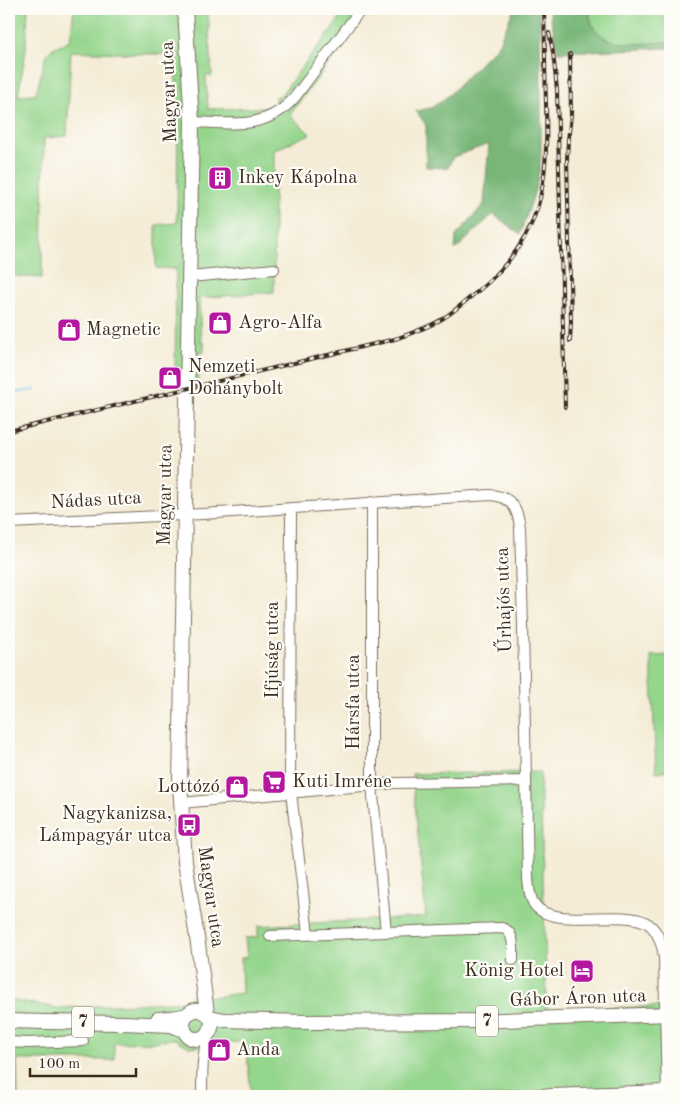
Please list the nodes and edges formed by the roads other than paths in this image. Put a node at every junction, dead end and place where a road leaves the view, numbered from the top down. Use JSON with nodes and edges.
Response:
{"nodes":[{"id":1,"x":185,"y":9,"type":"edge"},
{"id":2,"x":361,"y":9,"type":"edge"},
{"id":3,"x":192,"y":122,"type":"junction"},
{"id":4,"x":274,"y":269,"type":"dead end"},
{"id":5,"x":190,"y":277,"type":"junction"},
{"id":6,"x":372,"y":502,"type":"junction"},
{"id":7,"x":291,"y":508,"type":"junction"},
{"id":8,"x":185,"y":515,"type":"junction"},
{"id":9,"x":9,"y":523,"type":"edge"},
{"id":10,"x":526,"y":781,"type":"junction"},
{"id":11,"x":372,"y":785,"type":"junction"},
{"id":12,"x":290,"y":793,"type":"junction"},
{"id":13,"x":181,"y":803,"type":"junction"},
{"id":14,"x":386,"y":932,"type":"junction"},
{"id":15,"x":308,"y":934,"type":"junction"},
{"id":16,"x":270,"y":936,"type":"dead end"},
{"id":17,"x":513,"y":960,"type":"dead end"},
{"id":18,"x":202,"y":981,"type":"junction"},
{"id":19,"x":188,"y":1013,"type":"junction"},
{"id":20,"x":668,"y":1014,"type":"edge"},
{"id":21,"x":9,"y":1021,"type":"edge"},
{"id":22,"x":122,"y":1023,"type":"junction"},
{"id":23,"x":209,"y":1024,"type":"junction"},
{"id":24,"x":188,"y":1033,"type":"junction"},
{"id":25,"x":83,"y":1041,"type":"dead end"},
{"id":26,"x":9,"y":1042,"type":"edge"},
{"id":27,"x":202,"y":1077,"type":"junction"},
{"id":28,"x":667,"y":1093,"type":"edge"},
{"id":29,"x":573,"y":1094,"type":"edge"},
{"id":30,"x":202,"y":1096,"type":"edge"},
{"id":31,"x":493,"y":1096,"type":"edge"}],
"edges":[{"from":1,"to":3,"type":"main road","name":"Magyar utca"},
{"from":2,"to":3,"type":"street"},
{"from":3,"to":5,"type":"main road","name":"Magyar utca"},
{"from":4,"to":5,"type":"street"},
{"from":5,"to":8,"type":"main road","name":"Magyar utca"},
{"from":6,"to":7,"type":"street","name":"Űrhajós utca"},
{"from":6,"to":10,"type":"street","name":"Űrhajós utca"},
{"from":6,"to":11,"type":"street","name":"Hársfa utca"},
{"from":7,"to":8,"type":"street","name":"Űrhajós utca"},
{"from":7,"to":12,"type":"street","name":"Ifjúság utca"},
{"from":8,"to":9,"type":"street","name":"Nádas utca"},
{"from":8,"to":13,"type":"main road","name":"Magyar utca"},
{"from":10,"to":11,"type":"street"},
{"from":10,"to":20,"type":"street","name":"Űrhajós utca"},
{"from":11,"to":12,"type":"street"},
{"from":11,"to":14,"type":"street","name":"Hársfa utca"},
{"from":12,"to":13,"type":"street"},
{"from":12,"to":15,"type":"street","name":"Ifjúság utca"},
{"from":13,"to":18,"type":"main road","name":"Magyar utca"},
{"from":14,"to":15,"type":"street"},
{"from":14,"to":17,"type":"street"},
{"from":15,"to":16,"type":"street"},
{"from":18,"to":19,"type":"main road","name":"Magyar utca"},
{"from":18,"to":23,"type":"main road","name":"Magyar utca"},
{"from":19,"to":22,"type":"main road","number":"7"},
{"from":19,"to":23,"type":"main road","number":"7"},
{"from":19,"to":24,"type":"main road"},
{"from":20,"to":23,"type":"main road","name":"Gábor Áron utca","number":"7"},
{"from":20,"to":28,"type":"street"},
{"from":21,"to":22,"type":"main road","number":"7"},
{"from":22,"to":24,"type":"main road","number":"7"},
{"from":23,"to":24,"type":"main road","number":"7"},
{"from":23,"to":27,"type":"street","name":"Magyar utca"},
{"from":24,"to":27,"type":"street","name":"Magyar utca"},
{"from":25,"to":26,"type":"street"},
{"from":27,"to":30,"type":"street","name":"Magyar utca"},
{"from":28,"to":29,"type":"street"},
{"from":29,"to":31,"type":"street"}]}
